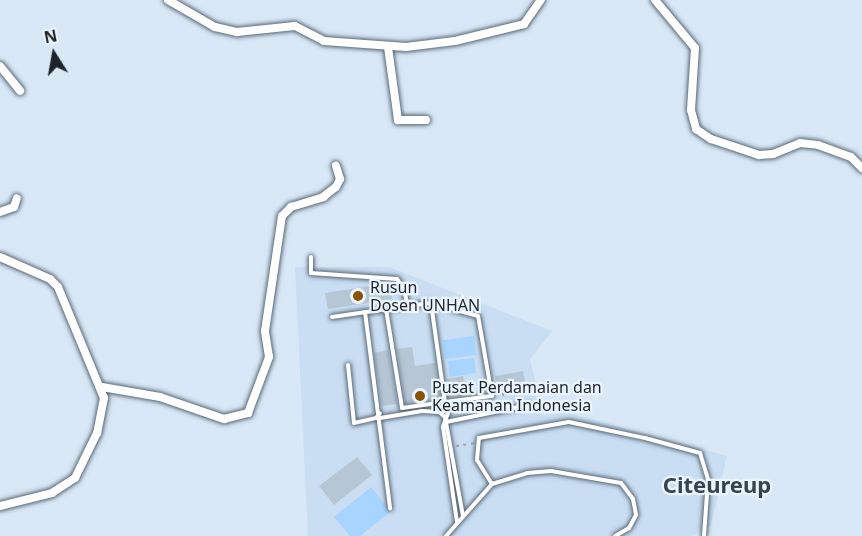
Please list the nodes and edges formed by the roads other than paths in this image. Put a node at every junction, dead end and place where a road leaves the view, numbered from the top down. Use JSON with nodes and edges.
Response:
{"nodes":[{"id":1,"x":168,"y":0,"type":"edge"},
{"id":2,"x":541,"y":0,"type":"edge"},
{"id":3,"x":655,"y":0,"type":"edge"},
{"id":4,"x":387,"y":47,"type":"junction"},
{"id":5,"x":0,"y":66,"type":"edge"},
{"id":6,"x":20,"y":91,"type":"dead end"},
{"id":7,"x":426,"y":120,"type":"dead end"},
{"id":8,"x":336,"y":166,"type":"dead end"},
{"id":9,"x":862,"y":168,"type":"edge"},
{"id":10,"x":17,"y":198,"type":"dead end"},
{"id":11,"x":0,"y":212,"type":"edge"},
{"id":12,"x":0,"y":257,"type":"edge"},
{"id":13,"x":311,"y":257,"type":"dead end"},
{"id":14,"x":431,"y":303,"type":"junction"},
{"id":15,"x":408,"y":308,"type":"junction"},
{"id":16,"x":386,"y":309,"type":"junction"},
{"id":17,"x":365,"y":312,"type":"junction"},
{"id":18,"x":332,"y":317,"type":"dead end"},
{"id":19,"x":348,"y":365,"type":"dead end"},
{"id":20,"x":102,"y":387,"type":"junction"},
{"id":21,"x":445,"y":402,"type":"junction"},
{"id":22,"x":528,"y":405,"type":"dead end"},
{"id":23,"x":380,"y":415,"type":"junction"},
{"id":24,"x":445,"y":419,"type":"junction"},
{"id":25,"x":492,"y":484,"type":"junction"},
{"id":26,"x":0,"y":506,"type":"edge"},
{"id":27,"x":390,"y":508,"type":"dead end"},
{"id":28,"x":463,"y":516,"type":"junction"},
{"id":29,"x":458,"y":522,"type":"junction"},
{"id":30,"x":446,"y":536,"type":"edge"},
{"id":31,"x":615,"y":536,"type":"edge"},
{"id":32,"x":704,"y":536,"type":"edge"}],
"edges":[{"from":1,"to":4,"type":"street"},
{"from":2,"to":4,"type":"street"},
{"from":3,"to":9,"type":"street"},
{"from":4,"to":7,"type":"street"},
{"from":5,"to":6,"type":"street"},
{"from":8,"to":20,"type":"street"},
{"from":10,"to":11,"type":"street"},
{"from":12,"to":20,"type":"street"},
{"from":13,"to":15,"type":"lane"},
{"from":14,"to":15,"type":"lane"},
{"from":14,"to":21,"type":"lane"},
{"from":14,"to":21,"type":"lane"},
{"from":15,"to":16,"type":"lane"},
{"from":16,"to":17,"type":"lane"},
{"from":16,"to":21,"type":"lane"},
{"from":17,"to":18,"type":"lane"},
{"from":17,"to":23,"type":"lane"},
{"from":19,"to":23,"type":"lane"},
{"from":20,"to":26,"type":"street"},
{"from":21,"to":24,"type":"lane"},
{"from":22,"to":24,"type":"lane"},
{"from":23,"to":24,"type":"lane"},
{"from":23,"to":27,"type":"lane"},
{"from":24,"to":28,"type":"lane"},
{"from":24,"to":29,"type":"lane"},
{"from":25,"to":28,"type":"lane"},
{"from":25,"to":31,"type":"lane"},
{"from":25,"to":32,"type":"lane"},
{"from":28,"to":29,"type":"lane"},
{"from":29,"to":30,"type":"lane"}]}
